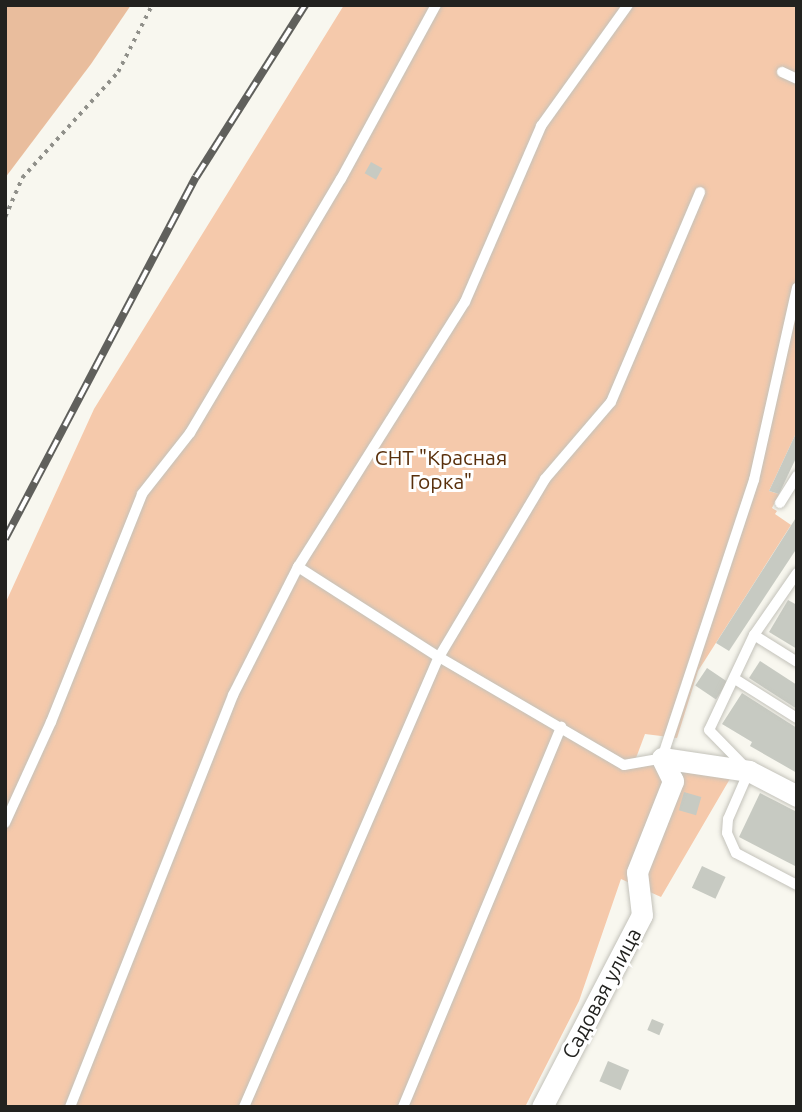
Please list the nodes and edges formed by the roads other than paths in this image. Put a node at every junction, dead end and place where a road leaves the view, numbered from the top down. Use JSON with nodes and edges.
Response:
{"nodes":[{"id":1,"x":436,"y":5,"type":"edge"},
{"id":2,"x":628,"y":5,"type":"edge"},
{"id":3,"x":782,"y":72,"type":"dead end"},
{"id":4,"x":797,"y":79,"type":"edge"},
{"id":5,"x":700,"y":192,"type":"dead end"},
{"id":6,"x":797,"y":288,"type":"edge"},
{"id":7,"x":797,"y":476,"type":"edge"},
{"id":8,"x":780,"y":503,"type":"dead end"},
{"id":9,"x":298,"y":567,"type":"junction"},
{"id":10,"x":795,"y":578,"type":"edge"},
{"id":11,"x":754,"y":635,"type":"junction"},
{"id":12,"x":439,"y":657,"type":"junction"},
{"id":13,"x":797,"y":662,"type":"edge"},
{"id":14,"x":735,"y":679,"type":"junction"},
{"id":15,"x":797,"y":718,"type":"edge"},
{"id":16,"x":561,"y":727,"type":"junction"},
{"id":17,"x":662,"y":758,"type":"junction"},
{"id":18,"x":750,"y":771,"type":"junction"},
{"id":19,"x":797,"y":796,"type":"edge"},
{"id":20,"x":5,"y":823,"type":"edge"},
{"id":21,"x":797,"y":884,"type":"edge"},
{"id":22,"x":70,"y":1107,"type":"edge"},
{"id":23,"x":244,"y":1107,"type":"edge"},
{"id":24,"x":403,"y":1107,"type":"edge"},
{"id":25,"x":542,"y":1107,"type":"edge"}],
"edges":[{"from":1,"to":20,"type":"lane"},
{"from":2,"to":9,"type":"lane"},
{"from":3,"to":4,"type":"lane"},
{"from":5,"to":12,"type":"lane"},
{"from":6,"to":17,"type":"lane"},
{"from":7,"to":8,"type":"lane"},
{"from":9,"to":12,"type":"lane"},
{"from":9,"to":22,"type":"lane"},
{"from":10,"to":11,"type":"lane"},
{"from":11,"to":13,"type":"lane"},
{"from":11,"to":14,"type":"lane"},
{"from":12,"to":16,"type":"lane"},
{"from":12,"to":23,"type":"lane"},
{"from":14,"to":15,"type":"lane"},
{"from":14,"to":18,"type":"lane"},
{"from":16,"to":17,"type":"lane"},
{"from":16,"to":24,"type":"lane"},
{"from":17,"to":18,"type":"street"},
{"from":17,"to":25,"type":"street","name":"Садовая улица"},
{"from":18,"to":19,"type":"street"},
{"from":18,"to":21,"type":"lane"}]}
